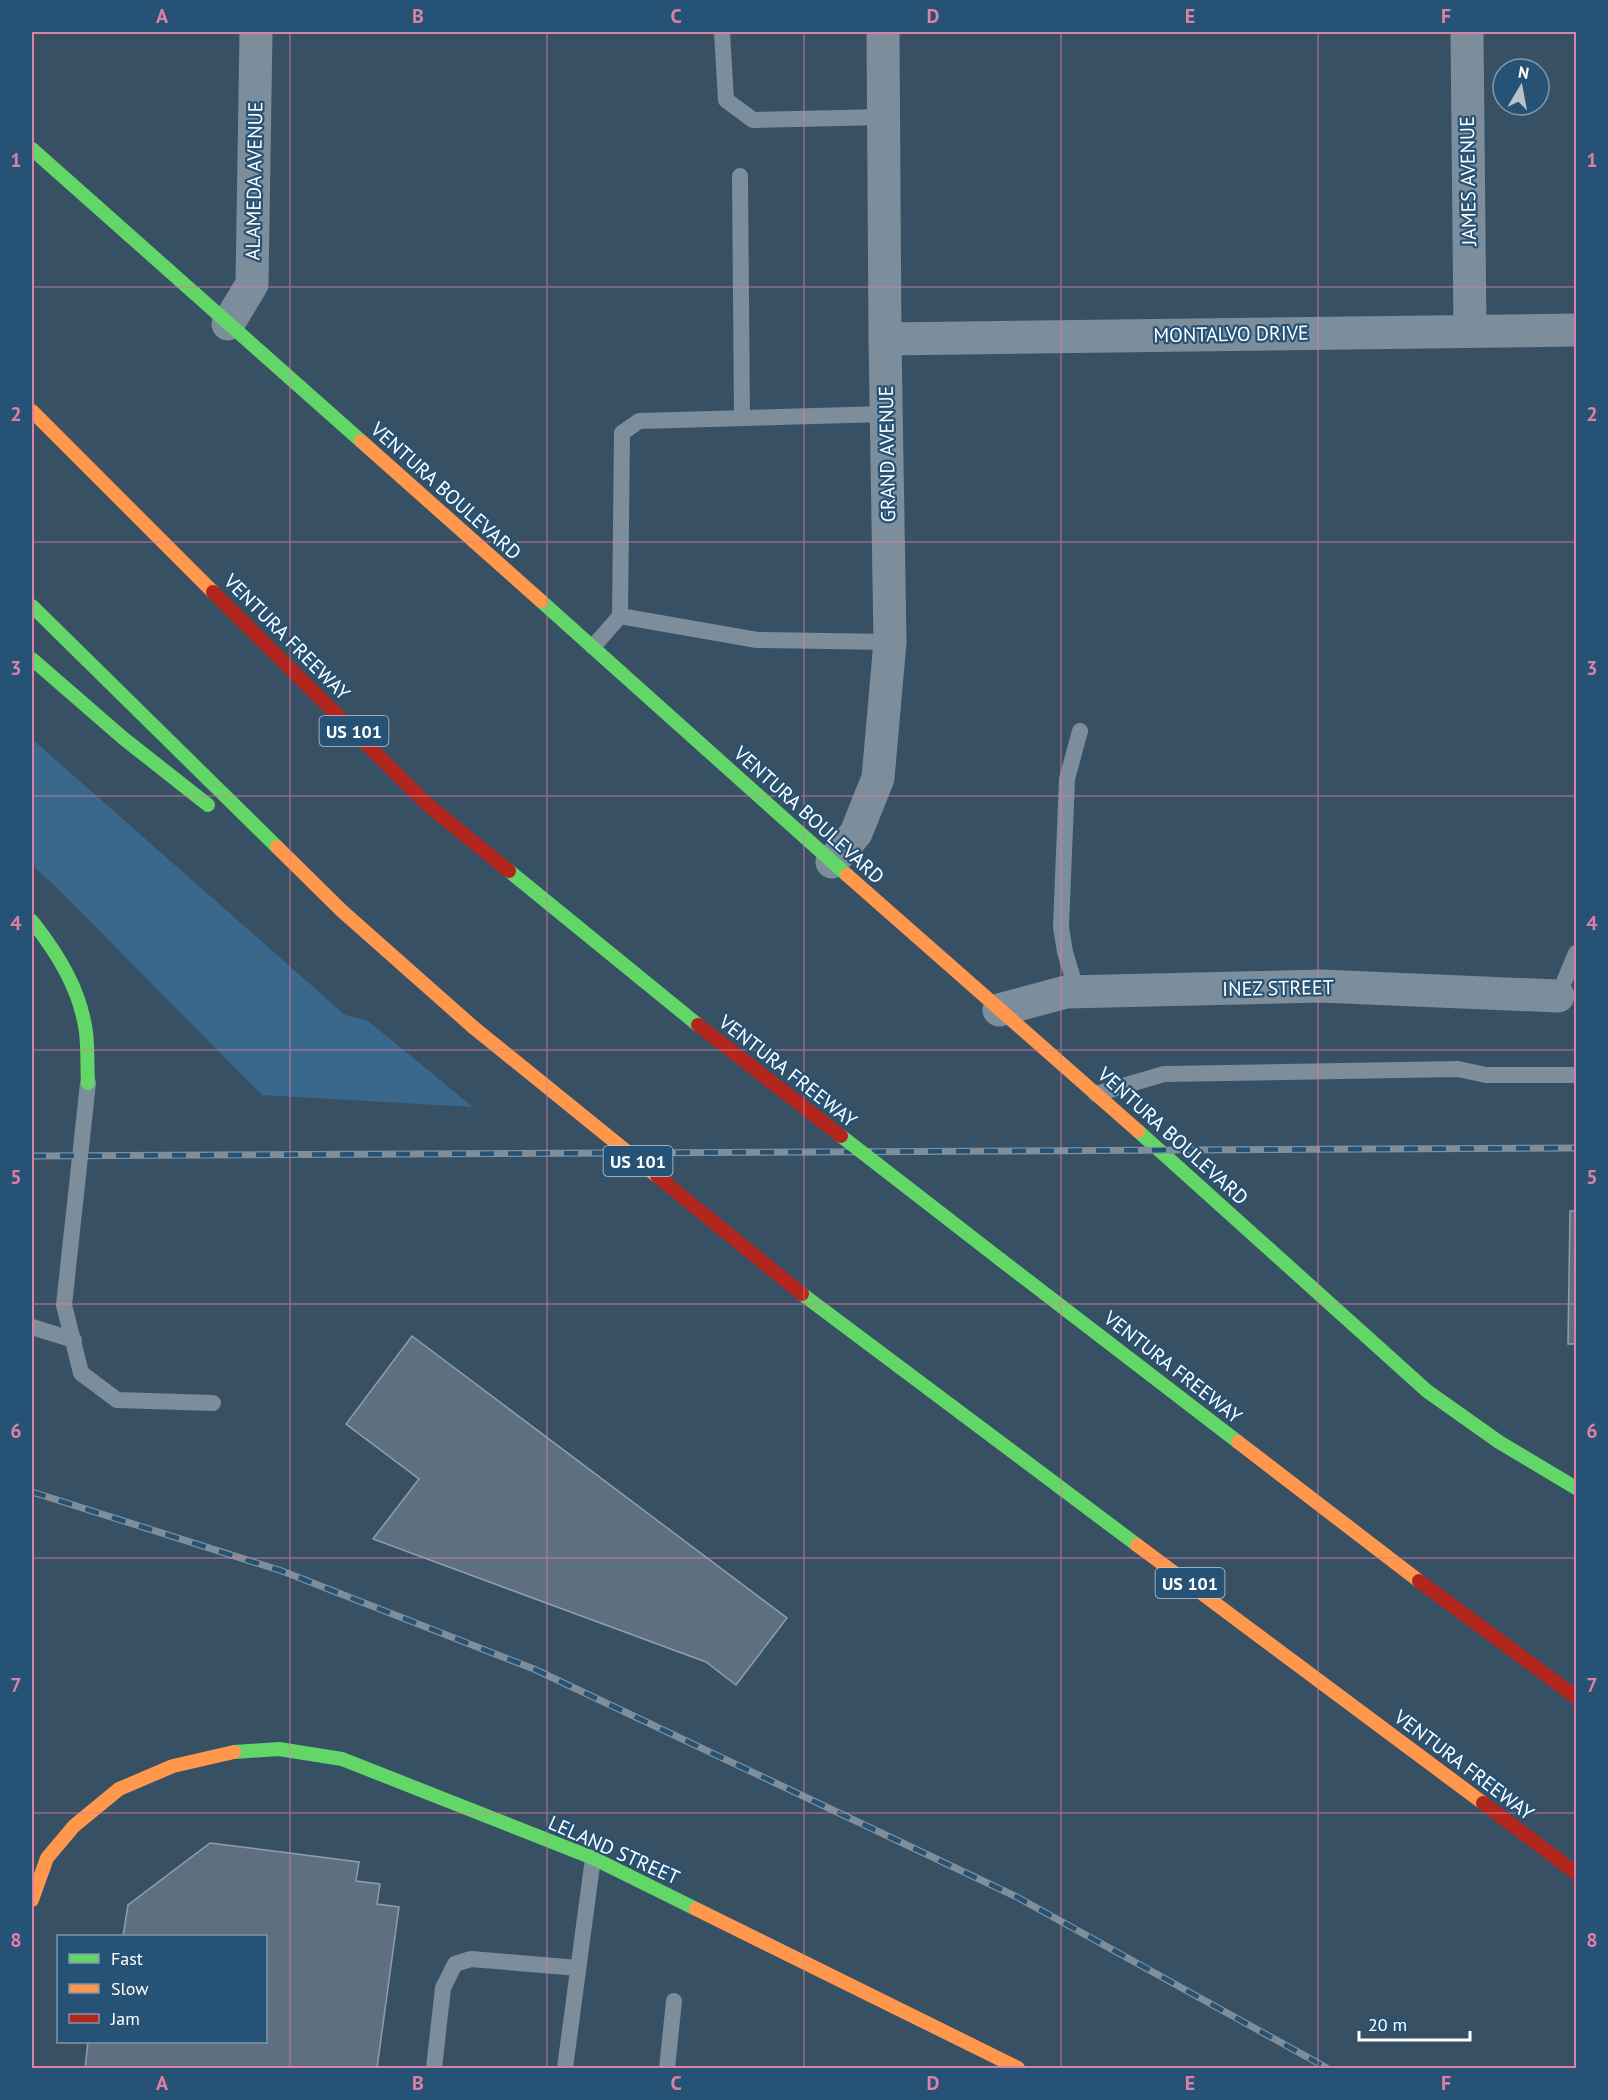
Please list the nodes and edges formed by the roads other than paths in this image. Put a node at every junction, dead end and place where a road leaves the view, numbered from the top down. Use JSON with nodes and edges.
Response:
{"nodes":[{"id":1,"x":256,"y":32,"type":"edge"},
{"id":2,"x":722,"y":32,"type":"edge"},
{"id":3,"x":883,"y":32,"type":"edge"},
{"id":4,"x":1467,"y":32,"type":"edge"},
{"id":5,"x":884,"y":117,"type":"junction"},
{"id":6,"x":32,"y":149,"type":"edge"},
{"id":7,"x":740,"y":176,"type":"dead end"},
{"id":8,"x":228,"y":324,"type":"junction"},
{"id":9,"x":1576,"y":330,"type":"edge"},
{"id":10,"x":1470,"y":331,"type":"junction"},
{"id":11,"x":885,"y":339,"type":"junction"},
{"id":12,"x":32,"y":411,"type":"edge"},
{"id":13,"x":886,"y":414,"type":"junction"},
{"id":14,"x":742,"y":418,"type":"junction"},
{"id":15,"x":32,"y":606,"type":"edge"},
{"id":16,"x":620,"y":616,"type":"junction"},
{"id":17,"x":890,"y":642,"type":"junction"},
{"id":18,"x":593,"y":647,"type":"junction"},
{"id":19,"x":32,"y":659,"type":"edge"},
{"id":20,"x":1080,"y":731,"type":"dead end"},
{"id":21,"x":223,"y":817,"type":"dead end"},
{"id":22,"x":241,"y":832,"type":"dead end"},
{"id":23,"x":832,"y":862,"type":"junction"},
{"id":24,"x":342,"y":911,"type":"junction"},
{"id":25,"x":32,"y":921,"type":"edge"},
{"id":26,"x":1576,"y":953,"type":"edge"},
{"id":27,"x":1077,"y":992,"type":"junction"},
{"id":28,"x":1558,"y":996,"type":"joint"},
{"id":29,"x":999,"y":1010,"type":"junction"},
{"id":30,"x":1576,"y":1075,"type":"edge"},
{"id":31,"x":88,"y":1083,"type":"joint"},
{"id":32,"x":1096,"y":1094,"type":"junction"},
{"id":33,"x":32,"y":1327,"type":"edge"},
{"id":34,"x":74,"y":1340,"type":"junction"},
{"id":35,"x":213,"y":1403,"type":"dead end"},
{"id":36,"x":1576,"y":1488,"type":"edge"},
{"id":37,"x":1576,"y":1697,"type":"edge"},
{"id":38,"x":32,"y":1848,"type":"edge"},
{"id":39,"x":47,"y":1858,"type":"junction"},
{"id":40,"x":592,"y":1858,"type":"junction"},
{"id":41,"x":1576,"y":1873,"type":"edge"},
{"id":42,"x":32,"y":1900,"type":"edge"},
{"id":43,"x":578,"y":1968,"type":"junction"},
{"id":44,"x":674,"y":2001,"type":"dead end"},
{"id":45,"x":434,"y":2068,"type":"edge"},
{"id":46,"x":565,"y":2068,"type":"edge"},
{"id":47,"x":668,"y":2068,"type":"edge"},
{"id":48,"x":1018,"y":2068,"type":"edge"}],
"edges":[{"from":1,"to":8,"type":"street","name":"ALAMEDA AVENUE"},
{"from":2,"to":5,"type":"lane"},
{"from":3,"to":5,"type":"street","name":"GRAND AVENUE"},
{"from":4,"to":10,"type":"street","name":"JAMES AVENUE"},
{"from":5,"to":11,"type":"street","name":"GRAND AVENUE"},
{"from":6,"to":8,"type":"main road","name":"VENTURA BOULEVARD"},
{"from":7,"to":14,"type":"lane"},
{"from":8,"to":18,"type":"main road","name":"VENTURA BOULEVARD"},
{"from":9,"to":10,"type":"street","name":"MONTALVO DRIVE"},
{"from":10,"to":11,"type":"street","name":"MONTALVO DRIVE"},
{"from":11,"to":13,"type":"street","name":"GRAND AVENUE"},
{"from":12,"to":37,"type":"main road","name":"VENTURA FREEWAY","number":"US 101","bridge":true},
{"from":13,"to":14,"type":"lane"},
{"from":13,"to":17,"type":"street","name":"GRAND AVENUE"},
{"from":14,"to":16,"type":"lane"},
{"from":15,"to":24,"type":"main road","name":"VENTURA FREEWAY","number":"US 101"},
{"from":16,"to":17,"type":"lane"},
{"from":16,"to":18,"type":"lane"},
{"from":17,"to":23,"type":"street","name":"GRAND AVENUE"},
{"from":18,"to":23,"type":"main road","name":"VENTURA BOULEVARD"},
{"from":19,"to":21,"type":"main road"},
{"from":20,"to":27,"type":"lane"},
{"from":22,"to":24,"type":"main road"},
{"from":23,"to":29,"type":"main road","name":"VENTURA BOULEVARD"},
{"from":24,"to":41,"type":"main road","name":"VENTURA FREEWAY","number":"US 101","bridge":true},
{"from":25,"to":31,"type":"main road"},
{"from":26,"to":28,"type":"lane"},
{"from":27,"to":28,"type":"street","name":"INEZ STREET"},
{"from":27,"to":29,"type":"street","name":"INEZ STREET"},
{"from":29,"to":32,"type":"main road","name":"VENTURA BOULEVARD"},
{"from":30,"to":32,"type":"lane"},
{"from":31,"to":34,"type":"lane"},
{"from":32,"to":36,"type":"main road","name":"VENTURA BOULEVARD"},
{"from":33,"to":34,"type":"lane"},
{"from":34,"to":35,"type":"lane"},
{"from":38,"to":39,"type":"lane"},
{"from":39,"to":40,"type":"main road","name":"LELAND STREET"},
{"from":39,"to":42,"type":"main road"},
{"from":40,"to":43,"type":"lane"},
{"from":40,"to":48,"type":"main road","name":"LELAND STREET"},
{"from":43,"to":45,"type":"lane"},
{"from":43,"to":46,"type":"lane"},
{"from":44,"to":47,"type":"lane"}]}
